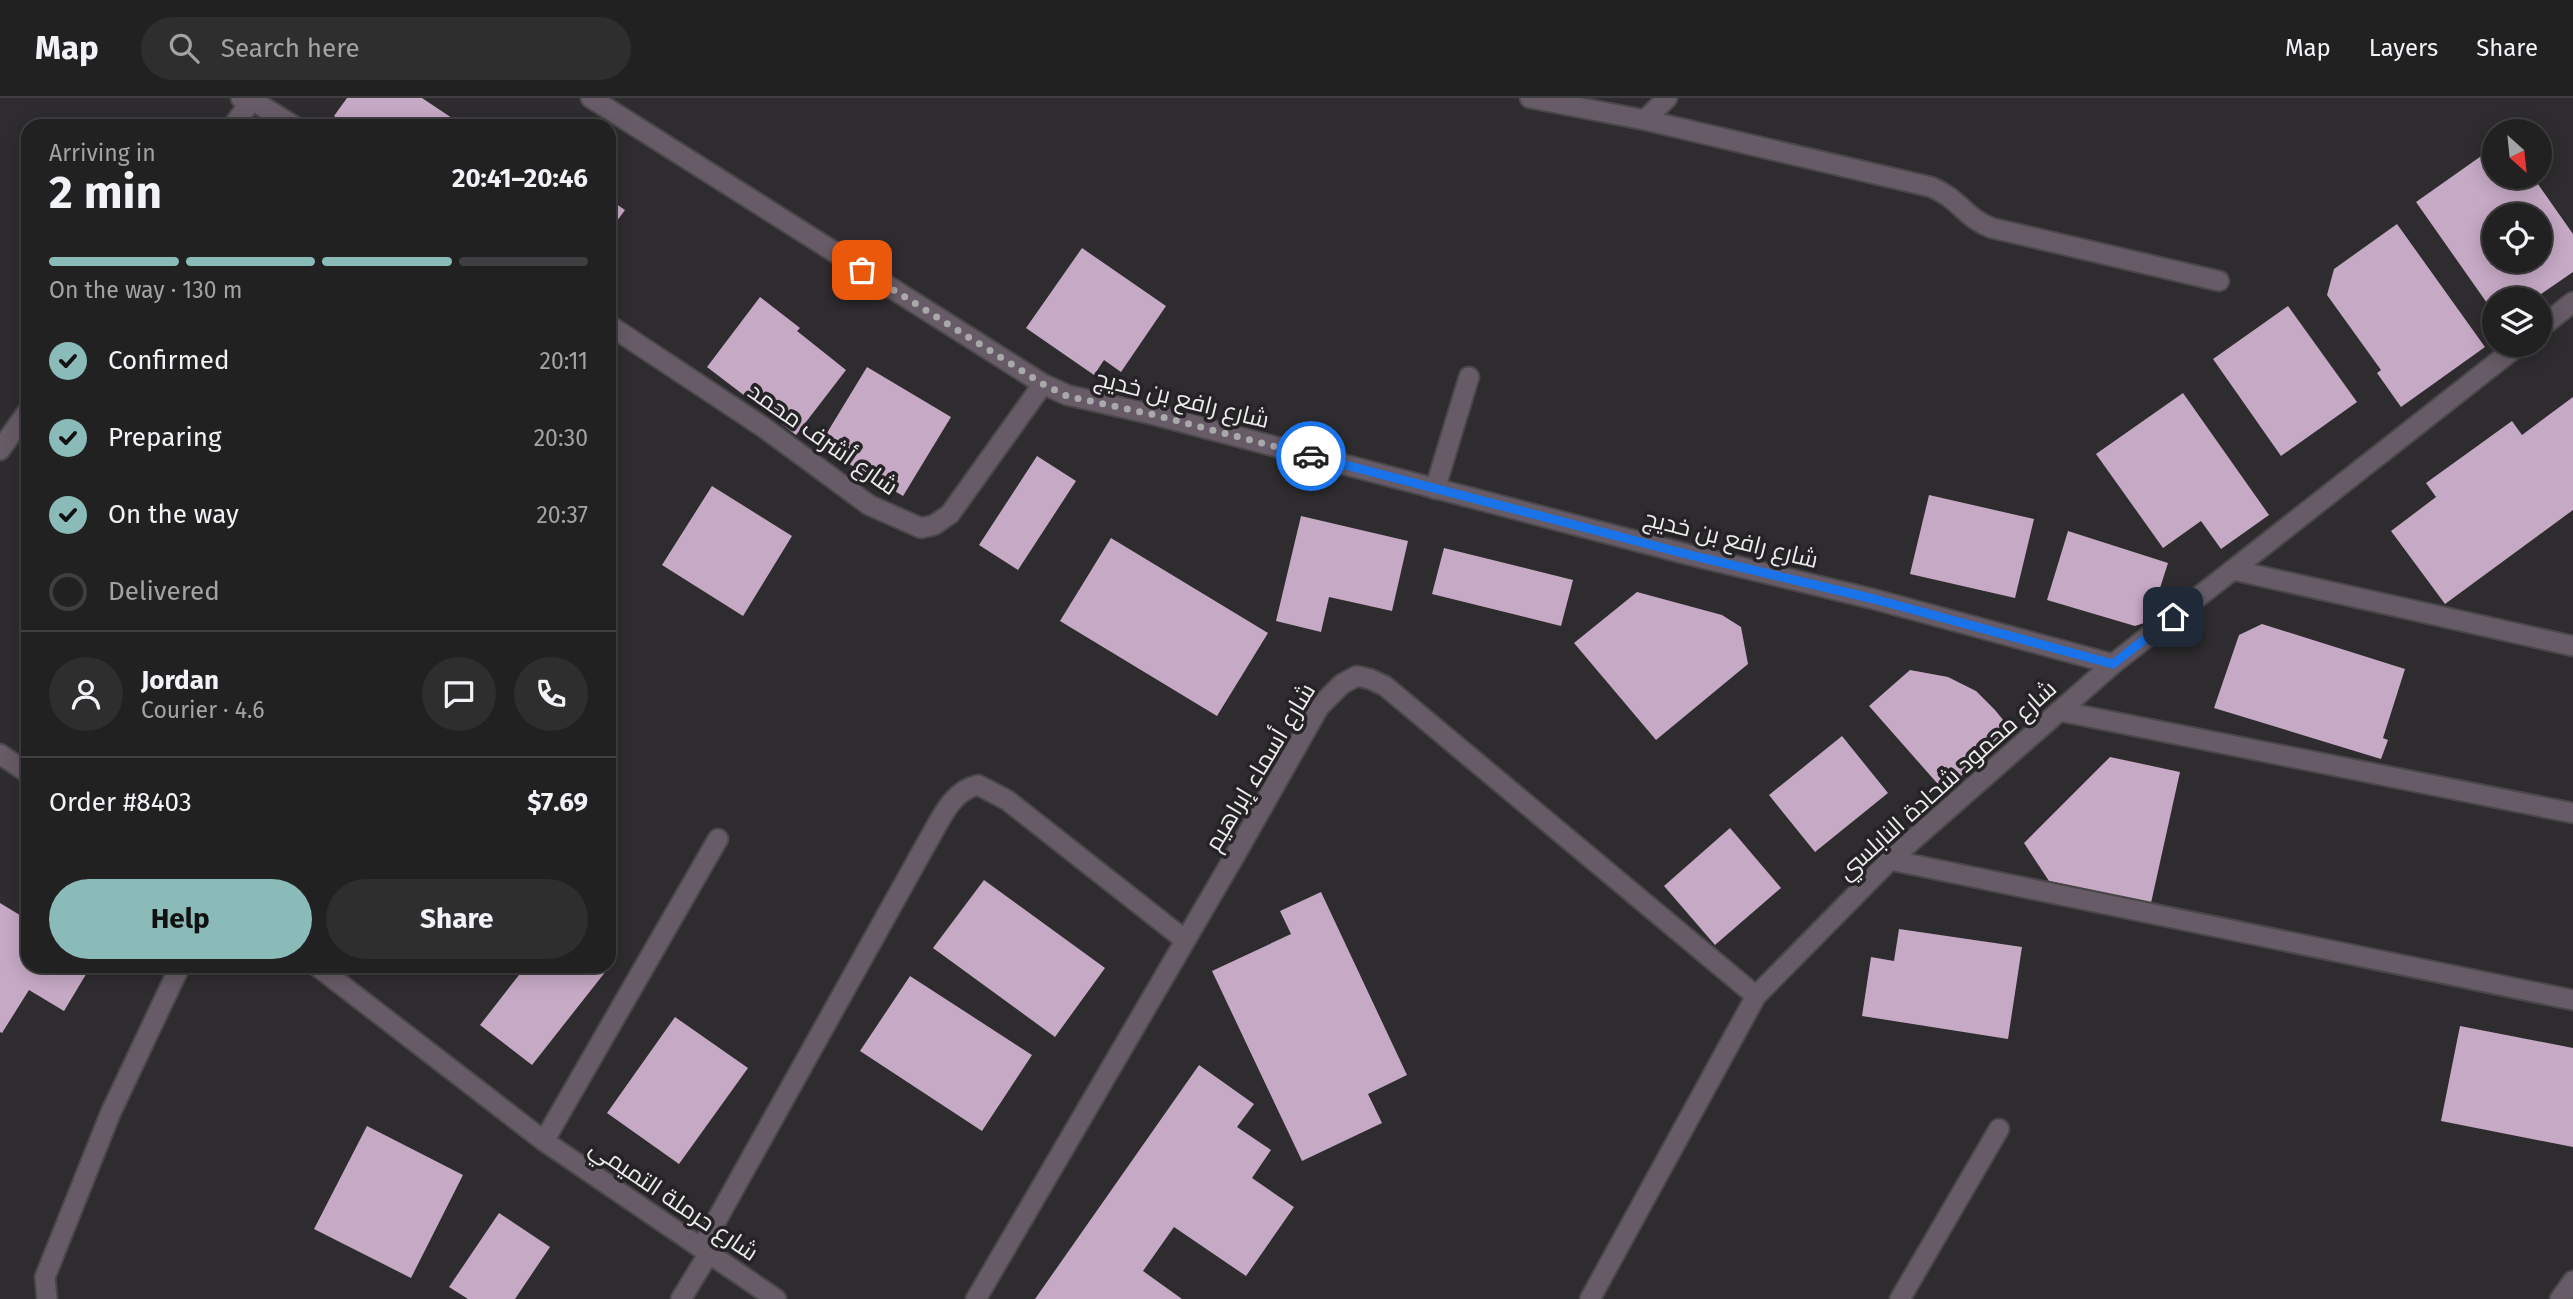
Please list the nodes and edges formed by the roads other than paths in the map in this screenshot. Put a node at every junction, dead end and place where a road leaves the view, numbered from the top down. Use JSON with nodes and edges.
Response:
{"nodes":[{"id":1,"x":591,"y":98,"type":"edge"},
{"id":2,"x":1530,"y":98,"type":"edge"},
{"id":3,"x":1667,"y":98,"type":"edge"},
{"id":4,"x":249,"y":99,"type":"edge"},
{"id":5,"x":237,"y":119,"type":"edge"},
{"id":6,"x":282,"y":119,"type":"edge"},
{"id":7,"x":1645,"y":120,"type":"junction"},
{"id":8,"x":2219,"y":281,"type":"dead end"},
{"id":9,"x":2573,"y":302,"type":"edge"},
{"id":10,"x":2552,"y":319,"type":"edge"},
{"id":11,"x":616,"y":330,"type":"edge"},
{"id":12,"x":2504,"y":357,"type":"edge"},
{"id":13,"x":1469,"y":377,"type":"dead end"},
{"id":14,"x":1043,"y":384,"type":"junction"},
{"id":15,"x":21,"y":421,"type":"edge"},
{"id":16,"x":0,"y":450,"type":"edge"},
{"id":17,"x":1435,"y":489,"type":"junction"},
{"id":18,"x":2233,"y":570,"type":"junction"},
{"id":19,"x":2573,"y":646,"type":"edge"},
{"id":20,"x":2113,"y":664,"type":"junction"},
{"id":21,"x":2059,"y":711,"type":"junction"},
{"id":22,"x":0,"y":754,"type":"edge"},
{"id":23,"x":21,"y":769,"type":"edge"},
{"id":24,"x":2573,"y":813,"type":"edge"},
{"id":25,"x":718,"y":839,"type":"dead end"},
{"id":26,"x":1890,"y":860,"type":"junction"},
{"id":27,"x":1185,"y":940,"type":"junction"},
{"id":28,"x":177,"y":973,"type":"edge"},
{"id":29,"x":326,"y":973,"type":"edge"},
{"id":30,"x":1756,"y":996,"type":"junction"},
{"id":31,"x":2573,"y":1000,"type":"edge"},
{"id":32,"x":1999,"y":1129,"type":"dead end"},
{"id":33,"x":544,"y":1141,"type":"junction"},
{"id":34,"x":705,"y":1251,"type":"junction"},
{"id":35,"x":2573,"y":1280,"type":"edge"},
{"id":36,"x":47,"y":1299,"type":"edge"},
{"id":37,"x":681,"y":1299,"type":"edge"},
{"id":38,"x":776,"y":1299,"type":"edge"},
{"id":39,"x":976,"y":1299,"type":"edge"},
{"id":40,"x":1590,"y":1299,"type":"edge"},
{"id":41,"x":1900,"y":1299,"type":"edge"},
{"id":42,"x":2560,"y":1299,"type":"edge"}],
"edges":[{"from":1,"to":14,"type":"street","name":"شارع رافع بن خديج"},
{"from":2,"to":7,"type":"street"},
{"from":3,"to":7,"type":"street"},
{"from":4,"to":5,"type":"street"},
{"from":4,"to":6,"type":"street"},
{"from":7,"to":8,"type":"street"},
{"from":9,"to":10,"type":"street"},
{"from":11,"to":14,"type":"street","name":"شارع أشرف محمد"},
{"from":12,"to":18,"type":"street","name":"شارع محمود شحادة النابلسي"},
{"from":13,"to":17,"type":"street"},
{"from":14,"to":17,"type":"street","name":"شارع رافع بن خديج"},
{"from":15,"to":16,"type":"street"},
{"from":17,"to":20,"type":"street","name":"شارع رافع بن خديج"},
{"from":18,"to":19,"type":"street"},
{"from":18,"to":20,"type":"street","name":"شارع محمود شحادة النابلسي"},
{"from":20,"to":21,"type":"street","name":"شارع محمود شحادة النابلسي"},
{"from":21,"to":24,"type":"street"},
{"from":21,"to":26,"type":"street","name":"شارع محمود شحادة النابلسي"},
{"from":22,"to":23,"type":"street"},
{"from":25,"to":33,"type":"street"},
{"from":26,"to":30,"type":"street","name":"شارع محمود شحادة النابلسي"},
{"from":26,"to":31,"type":"street"},
{"from":27,"to":30,"type":"street","name":"شارع أسماء إبراهيم"},
{"from":27,"to":34,"type":"street"},
{"from":27,"to":39,"type":"street","name":"شارع أسماء إبراهيم"},
{"from":28,"to":36,"type":"street"},
{"from":29,"to":33,"type":"street","name":"شارع حرملة التميمي"},
{"from":30,"to":40,"type":"street","name":"شارع محمود شحادة النابلسي"},
{"from":32,"to":41,"type":"street"},
{"from":33,"to":34,"type":"street","name":"شارع حرملة التميمي"},
{"from":34,"to":37,"type":"street"},
{"from":34,"to":38,"type":"street","name":"شارع حرملة التميمي"},
{"from":35,"to":42,"type":"street"}]}
